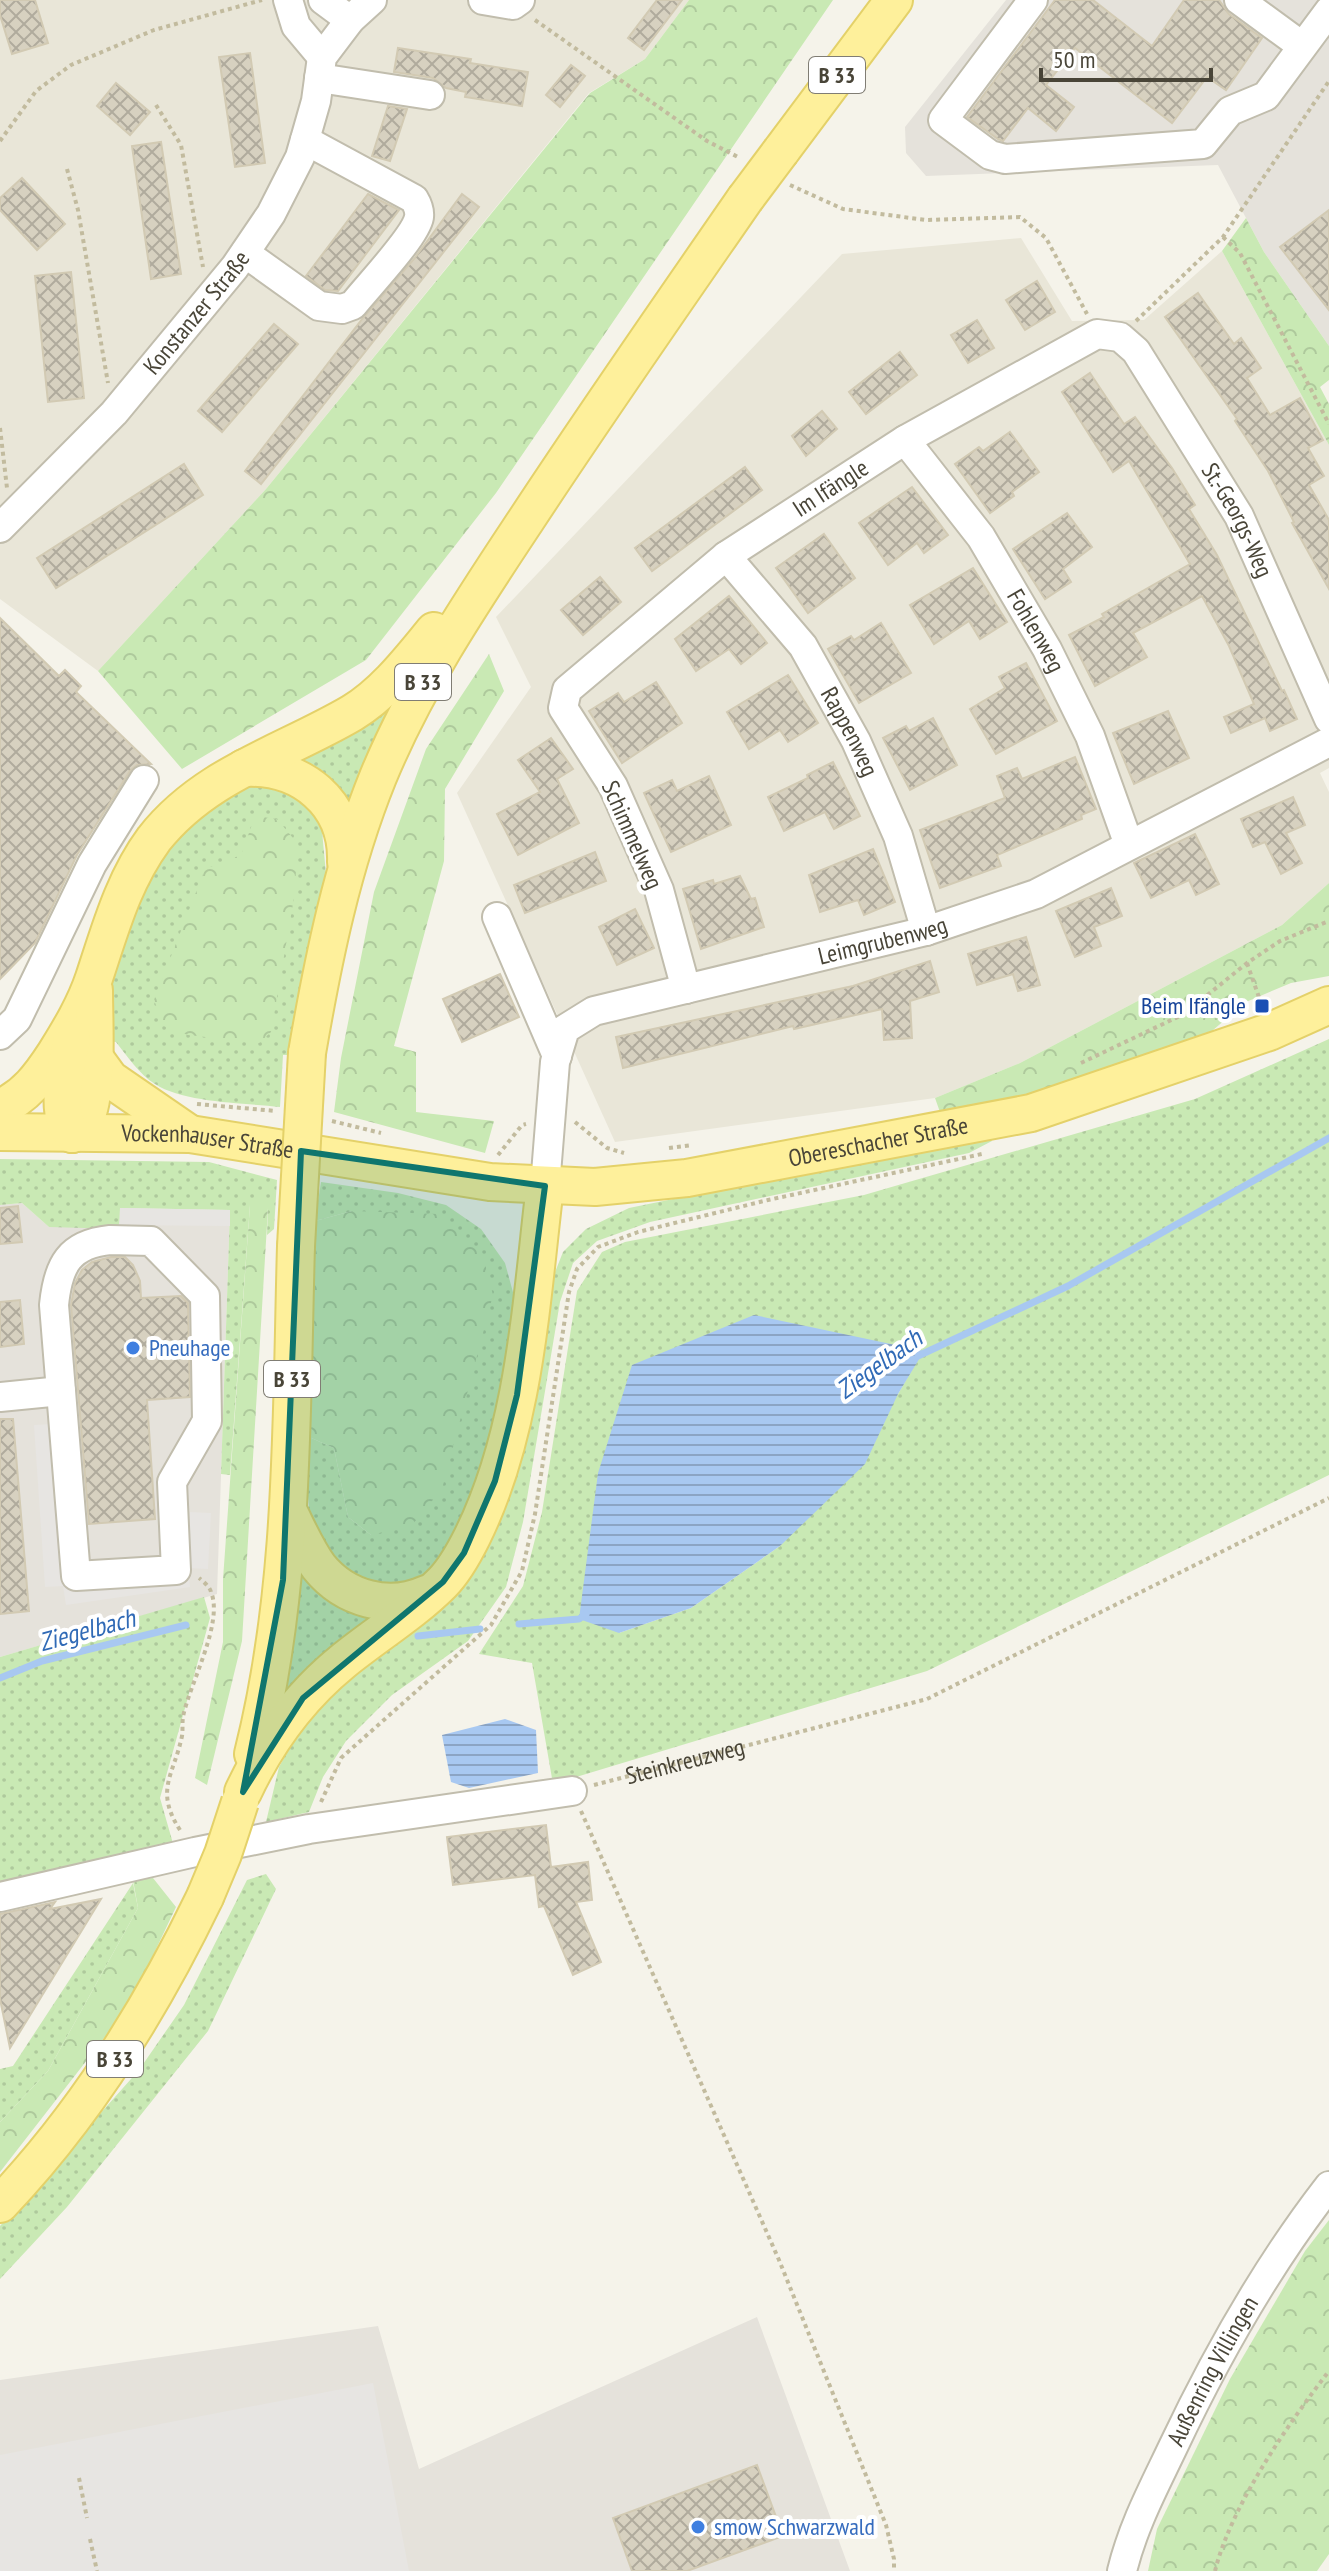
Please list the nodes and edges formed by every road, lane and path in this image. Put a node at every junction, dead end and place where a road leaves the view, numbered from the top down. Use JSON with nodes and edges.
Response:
{"nodes":[{"id":1,"x":262,"y":0,"type":"edge"},
{"id":2,"x":288,"y":0,"type":"edge"},
{"id":3,"x":323,"y":0,"type":"edge"},
{"id":4,"x":372,"y":0,"type":"edge"},
{"id":5,"x":483,"y":0,"type":"edge"},
{"id":6,"x":894,"y":0,"type":"edge"},
{"id":7,"x":1033,"y":0,"type":"edge"},
{"id":8,"x":1239,"y":0,"type":"edge"},
{"id":9,"x":516,"y":2,"type":"edge"},
{"id":10,"x":1329,"y":11,"type":"edge"},
{"id":11,"x":350,"y":20,"type":"junction"},
{"id":12,"x":1302,"y":46,"type":"junction"},
{"id":13,"x":321,"y":67,"type":"junction"},
{"id":14,"x":1329,"y":81,"type":"edge"},
{"id":15,"x":430,"y":95,"type":"dead end"},
{"id":16,"x":156,"y":105,"type":"dead end"},
{"id":17,"x":305,"y":140,"type":"junction"},
{"id":18,"x":0,"y":141,"type":"edge"},
{"id":19,"x":745,"y":161,"type":"dead end"},
{"id":20,"x":782,"y":166,"type":"junction"},
{"id":21,"x":67,"y":169,"type":"dead end"},
{"id":22,"x":1223,"y":237,"type":"junction"},
{"id":23,"x":245,"y":253,"type":"junction"},
{"id":24,"x":209,"y":297,"type":"junction"},
{"id":25,"x":1109,"y":335,"type":"junction"},
{"id":26,"x":114,"y":413,"type":"junction"},
{"id":27,"x":1329,"y":424,"type":"edge"},
{"id":28,"x":0,"y":428,"type":"edge"},
{"id":29,"x":905,"y":440,"type":"junction"},
{"id":30,"x":531,"y":512,"type":"junction"},
{"id":31,"x":5,"y":523,"type":"edge"},
{"id":32,"x":726,"y":556,"type":"junction"},
{"id":33,"x":567,"y":690,"type":"joint"},
{"id":34,"x":1329,"y":719,"type":"edge"},
{"id":35,"x":1329,"y":742,"type":"edge"},
{"id":36,"x":244,"y":768,"type":"junction"},
{"id":37,"x":144,"y":780,"type":"dead end"},
{"id":38,"x":1129,"y":845,"type":"junction"},
{"id":39,"x":346,"y":869,"type":"junction"},
{"id":40,"x":497,"y":917,"type":"dead end"},
{"id":41,"x":1329,"y":921,"type":"edge"},
{"id":42,"x":926,"y":931,"type":"junction"},
{"id":43,"x":1247,"y":963,"type":"junction"},
{"id":44,"x":94,"y":979,"type":"junction"},
{"id":45,"x":686,"y":989,"type":"junction"},
{"id":46,"x":1329,"y":1005,"type":"edge"},
{"id":47,"x":1262,"y":1006,"type":"dead end"},
{"id":48,"x":77,"y":1019,"type":"junction"},
{"id":49,"x":0,"y":1035,"type":"edge"},
{"id":50,"x":557,"y":1056,"type":"junction"},
{"id":51,"x":94,"y":1057,"type":"junction"},
{"id":52,"x":1075,"y":1066,"type":"dead end"},
{"id":53,"x":0,"y":1108,"type":"edge"},
{"id":54,"x":573,"y":1121,"type":"dead end"},
{"id":55,"x":0,"y":1132,"type":"edge"},
{"id":56,"x":72,"y":1134,"type":"junction"},
{"id":57,"x":190,"y":1134,"type":"junction"},
{"id":58,"x":704,"y":1144,"type":"dead end"},
{"id":59,"x":657,"y":1150,"type":"dead end"},
{"id":60,"x":992,"y":1152,"type":"dead end"},
{"id":61,"x":626,"y":1154,"type":"dead end"},
{"id":62,"x":412,"y":1168,"type":"joint"},
{"id":63,"x":545,"y":1186,"type":"junction"},
{"id":64,"x":61,"y":1391,"type":"junction"},
{"id":65,"x":0,"y":1397,"type":"edge"},
{"id":66,"x":1329,"y":1498,"type":"edge"},
{"id":67,"x":289,"y":1512,"type":"junction"},
{"id":68,"x":176,"y":1570,"type":"junction"},
{"id":69,"x":433,"y":1591,"type":"junction"},
{"id":70,"x":572,"y":1791,"type":"junction"},
{"id":71,"x":242,"y":1797,"type":"junction"},
{"id":72,"x":309,"y":1829,"type":"junction"},
{"id":73,"x":195,"y":1852,"type":"junction"},
{"id":74,"x":0,"y":1897,"type":"edge"},
{"id":75,"x":1329,"y":2186,"type":"edge"},
{"id":76,"x":0,"y":2204,"type":"edge"},
{"id":77,"x":1329,"y":2371,"type":"edge"},
{"id":78,"x":79,"y":2478,"type":"dead end"},
{"id":79,"x":87,"y":2518,"type":"dead end"},
{"id":80,"x":90,"y":2539,"type":"dead end"},
{"id":81,"x":97,"y":2571,"type":"edge"},
{"id":82,"x":894,"y":2571,"type":"edge"},
{"id":83,"x":1122,"y":2571,"type":"edge"},
{"id":84,"x":1215,"y":2571,"type":"edge"}],
"edges":[{"from":1,"to":18,"type":"path"},
{"from":2,"to":13,"type":"street"},
{"from":3,"to":11,"type":"street"},
{"from":4,"to":11,"type":"street"},
{"from":5,"to":9,"type":"street"},
{"from":6,"to":20,"type":"main road","number":"B 33"},
{"from":7,"to":12,"type":"street"},
{"from":8,"to":12,"type":"street"},
{"from":9,"to":19,"type":"path"},
{"from":10,"to":12,"type":"street"},
{"from":11,"to":13,"type":"street"},
{"from":13,"to":15,"type":"street"},
{"from":13,"to":17,"type":"street","name":"Konstanzer Straße"},
{"from":14,"to":22,"type":"path"},
{"from":16,"to":24,"type":"path"},
{"from":17,"to":23,"type":"street","name":"Konstanzer Straße"},
{"from":17,"to":23,"type":"street"},
{"from":20,"to":25,"type":"path"},
{"from":20,"to":30,"type":"main road","number":"B 33","bridge":true},
{"from":21,"to":26,"type":"path"},
{"from":22,"to":25,"type":"path"},
{"from":22,"to":27,"type":"path"},
{"from":23,"to":24,"type":"street","name":"Konstanzer Straße"},
{"from":24,"to":26,"type":"street","name":"Konstanzer Straße"},
{"from":25,"to":29,"type":"street","name":"Im Ifängle"},
{"from":25,"to":34,"type":"street","name":"St.-Georgs-Weg"},
{"from":26,"to":31,"type":"street","name":"Konstanzer Straße"},
{"from":28,"to":31,"type":"path"},
{"from":29,"to":32,"type":"street","name":"Im Ifängle"},
{"from":29,"to":38,"type":"street","name":"Fohlenweg"},
{"from":30,"to":36,"type":"main road"},
{"from":30,"to":39,"type":"main road","number":"B 33"},
{"from":32,"to":33,"type":"street","name":"Im Ifängle"},
{"from":32,"to":42,"type":"street","name":"Rappenweg"},
{"from":33,"to":45,"type":"street","name":"Schimmelweg"},
{"from":35,"to":38,"type":"street","name":"Leimgrubenweg"},
{"from":36,"to":39,"type":"main road"},
{"from":36,"to":44,"type":"main road"},
{"from":37,"to":49,"type":"street"},
{"from":38,"to":42,"type":"street","name":"Leimgrubenweg"},
{"from":39,"to":67,"type":"main road","number":"B 33","bridge":true},
{"from":40,"to":50,"type":"street"},
{"from":41,"to":43,"type":"path"},
{"from":42,"to":45,"type":"street","name":"Leimgrubenweg"},
{"from":43,"to":47,"type":"path"},
{"from":43,"to":52,"type":"path"},
{"from":44,"to":48,"type":"main road"},
{"from":44,"to":51,"type":"main road"},
{"from":45,"to":50,"type":"street","name":"Leimgrubenweg"},
{"from":46,"to":63,"type":"main road","name":"Obereschacher Straße"},
{"from":48,"to":53,"type":"main road"},
{"from":48,"to":56,"type":"main road"},
{"from":50,"to":63,"type":"street","name":"Leimgrubenweg"},
{"from":51,"to":56,"type":"main road"},
{"from":51,"to":57,"type":"main road"},
{"from":54,"to":61,"type":"path"},
{"from":55,"to":56,"type":"main road","name":"Vockenhauser Straße"},
{"from":56,"to":57,"type":"main road","name":"Vockenhauser Straße"},
{"from":57,"to":62,"type":"main road","name":"Vockenhauser Straße"},
{"from":58,"to":59,"type":"path"},
{"from":60,"to":72,"type":"path"},
{"from":62,"to":63,"type":"main road","name":"Obereschacher Straße"},
{"from":63,"to":69,"type":"main road"},
{"from":64,"to":65,"type":"street"},
{"from":64,"to":68,"type":"street"},
{"from":64,"to":68,"type":"street"},
{"from":66,"to":70,"type":"path","name":"Steinkreuzweg"},
{"from":67,"to":69,"type":"main road"},
{"from":67,"to":71,"type":"main road","number":"B 33"},
{"from":68,"to":73,"type":"path"},
{"from":69,"to":71,"type":"main road"},
{"from":70,"to":72,"type":"street"},
{"from":70,"to":82,"type":"path"},
{"from":71,"to":76,"type":"main road","number":"B 33","bridge":true},
{"from":72,"to":73,"type":"street"},
{"from":73,"to":74,"type":"street"},
{"from":75,"to":83,"type":"street","name":"Außenring Villingen"},
{"from":77,"to":84,"type":"path"},
{"from":78,"to":79,"type":"path"},
{"from":80,"to":81,"type":"path"}]}
